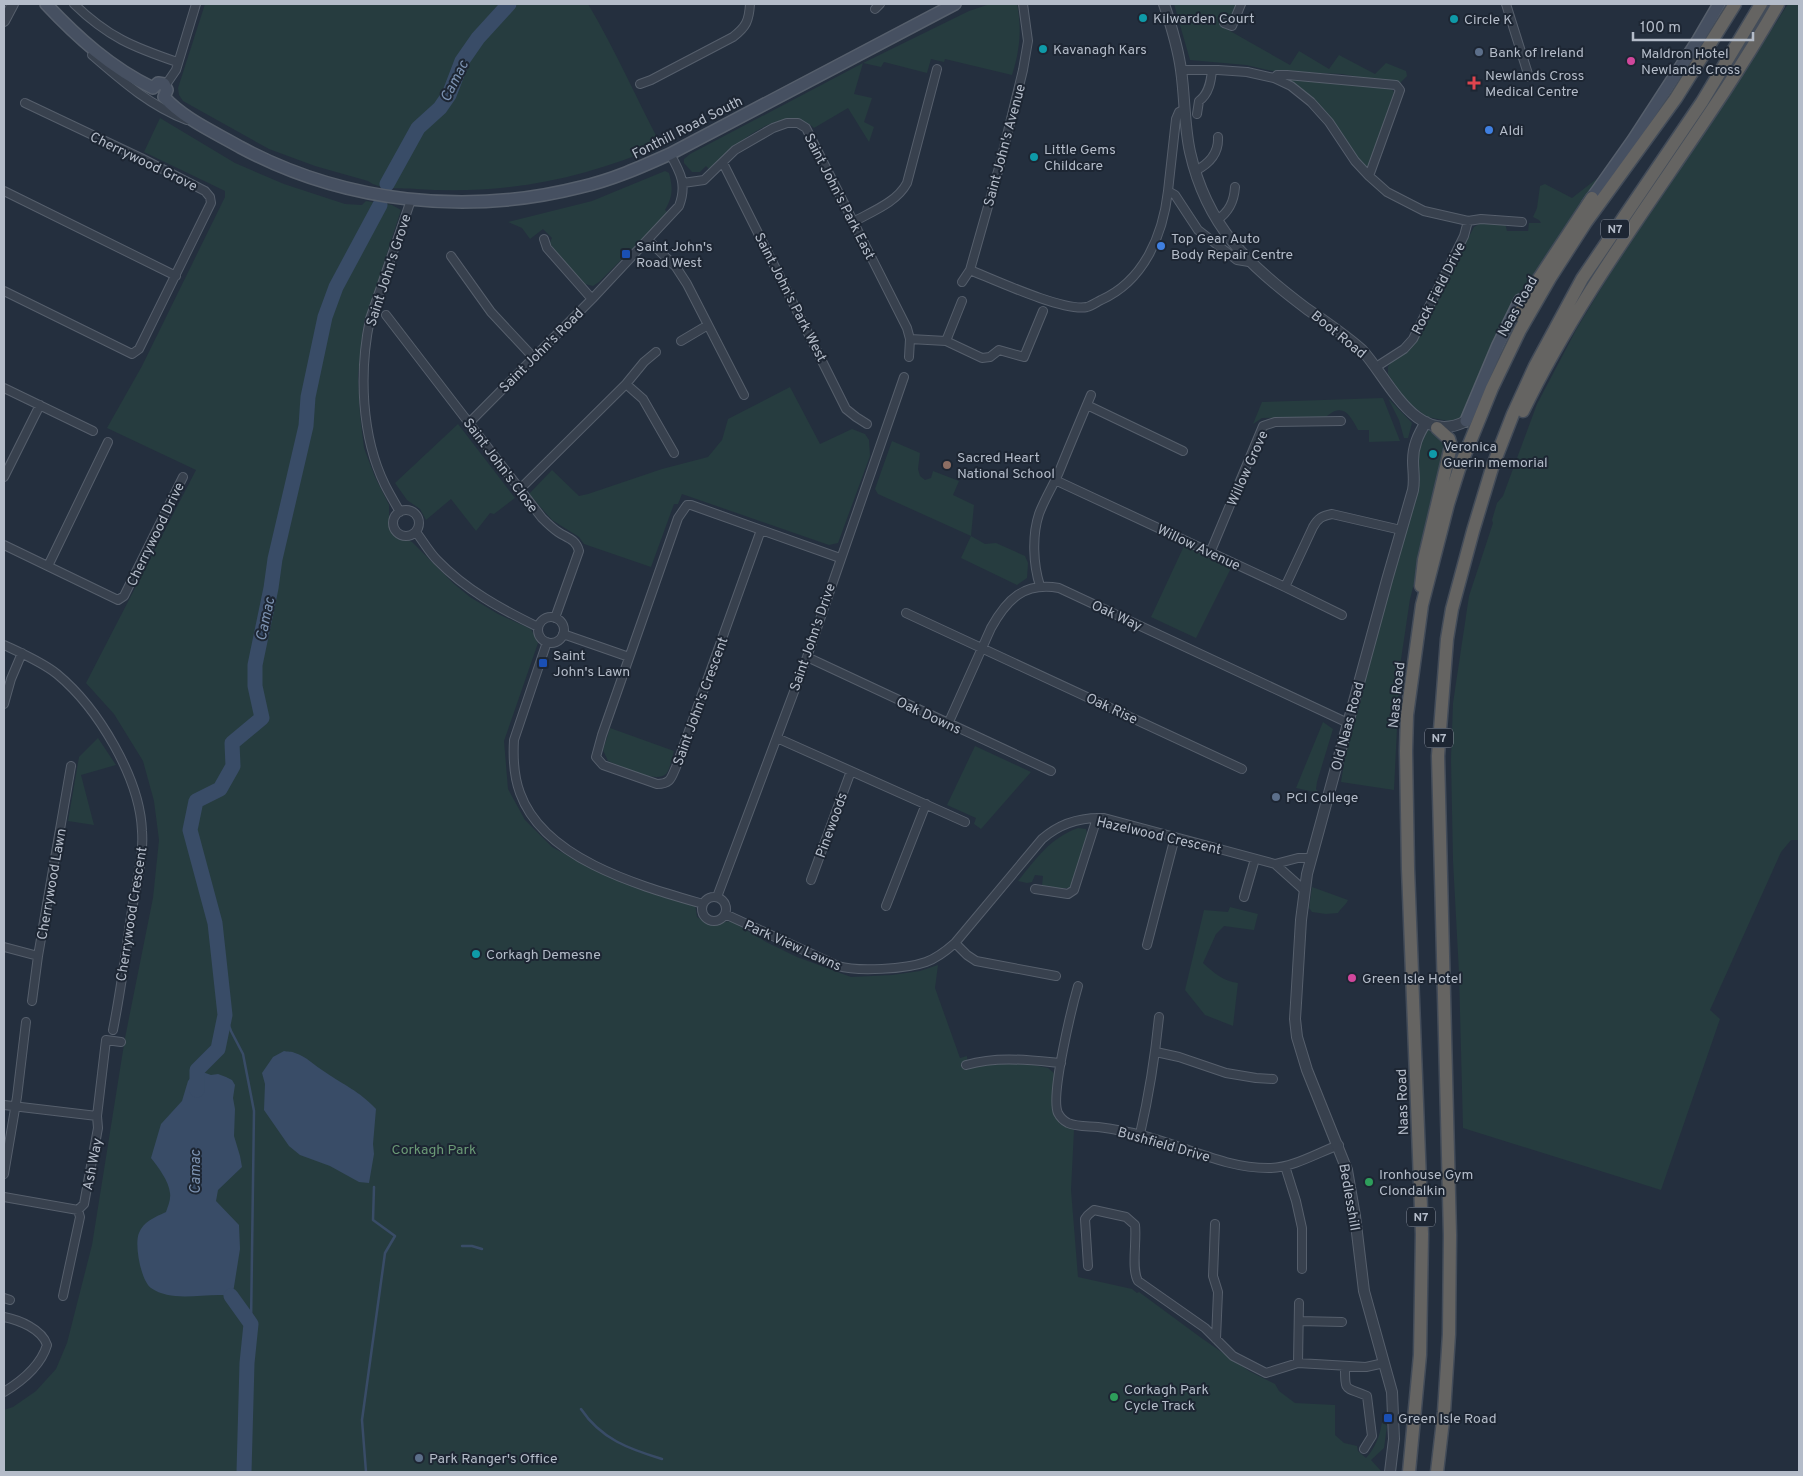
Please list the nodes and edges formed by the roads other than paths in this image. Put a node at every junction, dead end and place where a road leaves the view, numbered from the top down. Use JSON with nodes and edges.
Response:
{"nodes":[{"id":1,"x":13,"y":4,"type":"edge"},
{"id":2,"x":46,"y":4,"type":"edge"},
{"id":3,"x":74,"y":4,"type":"edge"},
{"id":4,"x":196,"y":4,"type":"edge"},
{"id":5,"x":750,"y":4,"type":"edge"},
{"id":6,"x":955,"y":4,"type":"edge"},
{"id":7,"x":1023,"y":4,"type":"edge"},
{"id":8,"x":1164,"y":4,"type":"edge"},
{"id":9,"x":1241,"y":4,"type":"edge"},
{"id":10,"x":1506,"y":4,"type":"edge"},
{"id":11,"x":1720,"y":4,"type":"edge"},
{"id":12,"x":1735,"y":4,"type":"edge"},
{"id":13,"x":1761,"y":4,"type":"edge"},
{"id":14,"x":1778,"y":4,"type":"edge"},
{"id":15,"x":4,"y":21,"type":"edge"},
{"id":16,"x":62,"y":21,"type":"junction"},
{"id":17,"x":1224,"y":23,"type":"dead end"},
{"id":18,"x":177,"y":62,"type":"junction"},
{"id":19,"x":937,"y":69,"type":"dead end"},
{"id":20,"x":1181,"y":70,"type":"junction"},
{"id":21,"x":1212,"y":70,"type":"junction"},
{"id":22,"x":1529,"y":77,"type":"dead end"},
{"id":23,"x":1274,"y":78,"type":"junction"},
{"id":24,"x":640,"y":84,"type":"dead end"},
{"id":25,"x":165,"y":91,"type":"junction"},
{"id":26,"x":25,"y":103,"type":"dead end"},
{"id":27,"x":1185,"y":109,"type":"junction"},
{"id":28,"x":1196,"y":114,"type":"dead end"},
{"id":29,"x":207,"y":128,"type":"junction"},
{"id":30,"x":1218,"y":137,"type":"dead end"},
{"id":31,"x":670,"y":154,"type":"junction"},
{"id":32,"x":724,"y":163,"type":"junction"},
{"id":33,"x":1195,"y":171,"type":"junction"},
{"id":34,"x":1368,"y":176,"type":"junction"},
{"id":35,"x":683,"y":183,"type":"junction"},
{"id":36,"x":1235,"y":188,"type":"dead end"},
{"id":37,"x":4,"y":191,"type":"edge"},
{"id":38,"x":1168,"y":191,"type":"junction"},
{"id":39,"x":1592,"y":198,"type":"junction"},
{"id":40,"x":411,"y":200,"type":"junction"},
{"id":41,"x":1217,"y":220,"type":"junction"},
{"id":42,"x":1468,"y":221,"type":"junction"},
{"id":43,"x":853,"y":222,"type":"junction"},
{"id":44,"x":1522,"y":222,"type":"dead end"},
{"id":45,"x":544,"y":239,"type":"dead end"},
{"id":46,"x":648,"y":240,"type":"junction"},
{"id":47,"x":451,"y":256,"type":"dead end"},
{"id":48,"x":1249,"y":262,"type":"junction"},
{"id":49,"x":970,"y":270,"type":"junction"},
{"id":50,"x":176,"y":276,"type":"junction"},
{"id":51,"x":962,"y":282,"type":"dead end"},
{"id":52,"x":4,"y":291,"type":"edge"},
{"id":53,"x":592,"y":299,"type":"junction"},
{"id":54,"x":962,"y":301,"type":"dead end"},
{"id":55,"x":1043,"y":311,"type":"dead end"},
{"id":56,"x":386,"y":315,"type":"dead end"},
{"id":57,"x":708,"y":325,"type":"junction"},
{"id":58,"x":910,"y":339,"type":"junction"},
{"id":59,"x":682,"y":340,"type":"dead end"},
{"id":60,"x":946,"y":341,"type":"junction"},
{"id":61,"x":656,"y":352,"type":"dead end"},
{"id":62,"x":534,"y":357,"type":"junction"},
{"id":63,"x":909,"y":357,"type":"dead end"},
{"id":64,"x":1376,"y":367,"type":"junction"},
{"id":65,"x":904,"y":377,"type":"dead end"},
{"id":66,"x":626,"y":384,"type":"junction"},
{"id":67,"x":4,"y":388,"type":"edge"},
{"id":68,"x":744,"y":395,"type":"dead end"},
{"id":69,"x":1091,"y":395,"type":"dead end"},
{"id":70,"x":40,"y":405,"type":"junction"},
{"id":71,"x":1087,"y":405,"type":"junction"},
{"id":72,"x":1341,"y":420,"type":"dead end"},
{"id":73,"x":1466,"y":421,"type":"joint"},
{"id":74,"x":469,"y":423,"type":"junction"},
{"id":75,"x":867,"y":424,"type":"dead end"},
{"id":76,"x":1431,"y":425,"type":"junction"},
{"id":77,"x":93,"y":431,"type":"dead end"},
{"id":78,"x":108,"y":442,"type":"dead end"},
{"id":79,"x":1183,"y":451,"type":"dead end"},
{"id":80,"x":674,"y":452,"type":"dead end"},
{"id":81,"x":1461,"y":464,"type":"junction"},
{"id":82,"x":1492,"y":468,"type":"junction"},
{"id":83,"x":4,"y":476,"type":"edge"},
{"id":84,"x":183,"y":477,"type":"dead end"},
{"id":85,"x":1055,"y":480,"type":"junction"},
{"id":86,"x":520,"y":489,"type":"junction"},
{"id":87,"x":400,"y":512,"type":"junction"},
{"id":88,"x":761,"y":530,"type":"junction"},
{"id":89,"x":1401,"y":530,"type":"junction"},
{"id":90,"x":416,"y":532,"type":"junction"},
{"id":91,"x":4,"y":545,"type":"edge"},
{"id":92,"x":1210,"y":553,"type":"junction"},
{"id":93,"x":840,"y":558,"type":"junction"},
{"id":94,"x":48,"y":566,"type":"junction"},
{"id":95,"x":1040,"y":586,"type":"junction"},
{"id":96,"x":1285,"y":587,"type":"junction"},
{"id":97,"x":1422,"y":606,"type":"junction"},
{"id":98,"x":906,"y":613,"type":"dead end"},
{"id":99,"x":1342,"y":615,"type":"dead end"},
{"id":100,"x":555,"y":618,"type":"junction"},
{"id":101,"x":538,"y":627,"type":"junction"},
{"id":102,"x":563,"y":634,"type":"junction"},
{"id":103,"x":547,"y":642,"type":"junction"},
{"id":104,"x":4,"y":645,"type":"edge"},
{"id":105,"x":982,"y":649,"type":"junction"},
{"id":106,"x":22,"y":653,"type":"junction"},
{"id":107,"x":629,"y":657,"type":"junction"},
{"id":108,"x":807,"y":657,"type":"junction"},
{"id":109,"x":4,"y":704,"type":"edge"},
{"id":110,"x":1348,"y":723,"type":"junction"},
{"id":111,"x":948,"y":724,"type":"junction"},
{"id":112,"x":777,"y":738,"type":"junction"},
{"id":113,"x":71,"y":766,"type":"dead end"},
{"id":114,"x":1242,"y":769,"type":"dead end"},
{"id":115,"x":851,"y":771,"type":"junction"},
{"id":116,"x":1051,"y":771,"type":"dead end"},
{"id":117,"x":926,"y":804,"type":"junction"},
{"id":118,"x":1097,"y":818,"type":"junction"},
{"id":119,"x":965,"y":822,"type":"dead end"},
{"id":120,"x":1175,"y":837,"type":"junction"},
{"id":121,"x":1311,"y":858,"type":"junction"},
{"id":122,"x":1255,"y":859,"type":"junction"},
{"id":123,"x":1275,"y":864,"type":"junction"},
{"id":124,"x":811,"y":880,"type":"dead end"},
{"id":125,"x":1035,"y":888,"type":"dead end"},
{"id":126,"x":1304,"y":890,"type":"junction"},
{"id":127,"x":717,"y":897,"type":"junction"},
{"id":128,"x":1244,"y":897,"type":"dead end"},
{"id":129,"x":702,"y":904,"type":"junction"},
{"id":130,"x":886,"y":906,"type":"dead end"},
{"id":131,"x":725,"y":914,"type":"junction"},
{"id":132,"x":1147,"y":945,"type":"dead end"},
{"id":133,"x":951,"y":946,"type":"junction"},
{"id":134,"x":4,"y":947,"type":"edge"},
{"id":135,"x":38,"y":956,"type":"junction"},
{"id":136,"x":1056,"y":976,"type":"dead end"},
{"id":137,"x":1078,"y":986,"type":"dead end"},
{"id":138,"x":32,"y":1001,"type":"dead end"},
{"id":139,"x":1158,"y":1017,"type":"dead end"},
{"id":140,"x":26,"y":1022,"type":"dead end"},
{"id":141,"x":113,"y":1030,"type":"dead end"},
{"id":142,"x":1297,"y":1037,"type":"joint"},
{"id":143,"x":121,"y":1042,"type":"dead end"},
{"id":144,"x":1156,"y":1052,"type":"junction"},
{"id":145,"x":1061,"y":1063,"type":"junction"},
{"id":146,"x":966,"y":1065,"type":"dead end"},
{"id":147,"x":1274,"y":1079,"type":"dead end"},
{"id":148,"x":4,"y":1105,"type":"edge"},
{"id":149,"x":15,"y":1105,"type":"junction"},
{"id":150,"x":97,"y":1116,"type":"junction"},
{"id":151,"x":1140,"y":1134,"type":"junction"},
{"id":152,"x":1338,"y":1145,"type":"junction"},
{"id":153,"x":1285,"y":1166,"type":"junction"},
{"id":154,"x":4,"y":1174,"type":"edge"},
{"id":155,"x":4,"y":1197,"type":"edge"},
{"id":156,"x":78,"y":1210,"type":"junction"},
{"id":157,"x":1215,"y":1224,"type":"dead end"},
{"id":158,"x":1088,"y":1266,"type":"dead end"},
{"id":159,"x":1302,"y":1269,"type":"dead end"},
{"id":160,"x":63,"y":1296,"type":"dead end"},
{"id":161,"x":1299,"y":1304,"type":"dead end"},
{"id":162,"x":4,"y":1317,"type":"edge"},
{"id":163,"x":1299,"y":1321,"type":"junction"},
{"id":164,"x":1342,"y":1322,"type":"dead end"},
{"id":165,"x":1216,"y":1339,"type":"junction"},
{"id":166,"x":1298,"y":1363,"type":"junction"},
{"id":167,"x":1384,"y":1363,"type":"junction"},
{"id":168,"x":1345,"y":1366,"type":"junction"},
{"id":169,"x":4,"y":1392,"type":"edge"},
{"id":170,"x":1364,"y":1449,"type":"dead end"},
{"id":171,"x":1390,"y":1472,"type":"edge"},
{"id":172,"x":1409,"y":1472,"type":"edge"},
{"id":173,"x":1437,"y":1472,"type":"edge"}],
"edges":[{"from":1,"to":15,"type":"street"},
{"from":2,"to":16,"type":"main road","name":"Fonthill Road South"},
{"from":3,"to":18,"type":"street"},
{"from":4,"to":18,"type":"street"},
{"from":5,"to":24,"type":"street"},
{"from":6,"to":31,"type":"main road","name":"Fonthill Road South"},
{"from":7,"to":49,"type":"street","name":"Saint John's Avenue"},
{"from":8,"to":20,"type":"street","name":"Boot Road"},
{"from":9,"to":17,"type":"street"},
{"from":10,"to":22,"type":"street"},
{"from":11,"to":39,"type":"main road"},
{"from":12,"to":81,"type":"highway","name":"Naas Road","number":"N7"},
{"from":13,"to":82,"type":"highway","number":"N7"},
{"from":14,"to":82,"type":"highway"},
{"from":16,"to":25,"type":"main road","name":"Fonthill Road South"},
{"from":16,"to":29,"type":"street"},
{"from":18,"to":25,"type":"street"},
{"from":19,"to":43,"type":"street"},
{"from":20,"to":21,"type":"street"},
{"from":20,"to":27,"type":"street","name":"Boot Road"},
{"from":21,"to":23,"type":"street"},
{"from":21,"to":28,"type":"street"},
{"from":23,"to":34,"type":"street"},
{"from":23,"to":34,"type":"street"},
{"from":25,"to":29,"type":"main road","name":"Fonthill Road South"},
{"from":26,"to":50,"type":"street","name":"Cherrywood Grove"},
{"from":27,"to":33,"type":"street","name":"Boot Road"},
{"from":27,"to":38,"type":"street"},
{"from":29,"to":40,"type":"main road","name":"Fonthill Road South"},
{"from":30,"to":33,"type":"street"},
{"from":31,"to":35,"type":"street"},
{"from":31,"to":40,"type":"main road","name":"Fonthill Road South"},
{"from":32,"to":35,"type":"street","name":"Saint John's Park East"},
{"from":32,"to":43,"type":"street","name":"Saint John's Park East"},
{"from":32,"to":75,"type":"street","name":"Saint John's Park West"},
{"from":33,"to":41,"type":"street","name":"Boot Road"},
{"from":34,"to":42,"type":"street"},
{"from":35,"to":46,"type":"street"},
{"from":36,"to":41,"type":"street"},
{"from":37,"to":50,"type":"street"},
{"from":38,"to":48,"type":"street"},
{"from":38,"to":49,"type":"street"},
{"from":39,"to":73,"type":"main road"},
{"from":39,"to":81,"type":"highway"},
{"from":40,"to":87,"type":"street","name":"Saint John's Grove"},
{"from":41,"to":48,"type":"street","name":"Boot Road"},
{"from":42,"to":44,"type":"street"},
{"from":42,"to":64,"type":"street","name":"Rock Field Drive"},
{"from":43,"to":58,"type":"street","name":"Saint John's Park East"},
{"from":45,"to":53,"type":"street"},
{"from":46,"to":53,"type":"street","name":"Saint John's Road"},
{"from":46,"to":57,"type":"street"},
{"from":47,"to":62,"type":"street"},
{"from":48,"to":64,"type":"street","name":"Boot Road"},
{"from":49,"to":51,"type":"street","name":"Saint John's Avenue"},
{"from":50,"to":52,"type":"street","name":"Cherrywood Grove"},
{"from":53,"to":62,"type":"street","name":"Saint John's Road"},
{"from":54,"to":60,"type":"street"},
{"from":55,"to":60,"type":"street"},
{"from":56,"to":74,"type":"street","name":"Saint John's Close"},
{"from":57,"to":59,"type":"street"},
{"from":57,"to":68,"type":"street"},
{"from":58,"to":60,"type":"street"},
{"from":58,"to":63,"type":"street"},
{"from":61,"to":66,"type":"street"},
{"from":62,"to":74,"type":"street","name":"Saint John's Road"},
{"from":64,"to":76,"type":"street","name":"Boot Road"},
{"from":65,"to":93,"type":"street","name":"Saint John's Drive"},
{"from":66,"to":80,"type":"street"},
{"from":66,"to":86,"type":"street"},
{"from":67,"to":70,"type":"street"},
{"from":69,"to":71,"type":"street"},
{"from":70,"to":77,"type":"street"},
{"from":70,"to":83,"type":"street"},
{"from":71,"to":79,"type":"street"},
{"from":71,"to":85,"type":"street"},
{"from":72,"to":92,"type":"street","name":"Willow Grove"},
{"from":73,"to":76,"type":"street"},
{"from":74,"to":86,"type":"street","name":"Saint John's Close"},
{"from":76,"to":89,"type":"street","name":"Old Naas Road"},
{"from":76,"to":97,"type":"highway"},
{"from":78,"to":94,"type":"street"},
{"from":81,"to":97,"type":"highway","name":"Naas Road","number":"N7"},
{"from":82,"to":173,"type":"highway","number":"N7"},
{"from":84,"to":94,"type":"street","name":"Cherrywood Drive"},
{"from":85,"to":92,"type":"street","name":"Willow Avenue"},
{"from":85,"to":95,"type":"street"},
{"from":86,"to":100,"type":"street","name":"Saint John's Close"},
{"from":87,"to":90,"type":"street"},
{"from":87,"to":90,"type":"street"},
{"from":88,"to":93,"type":"street","name":"Saint John's Crescent"},
{"from":88,"to":107,"type":"street","name":"Saint John's Crescent"},
{"from":88,"to":107,"type":"street","name":"Saint John's Crescent"},
{"from":89,"to":96,"type":"street"},
{"from":89,"to":110,"type":"street","name":"Old Naas Road"},
{"from":90,"to":101,"type":"street"},
{"from":91,"to":94,"type":"street","name":"Cherrywood Drive"},
{"from":92,"to":96,"type":"street","name":"Willow Avenue"},
{"from":93,"to":108,"type":"street","name":"Saint John's Drive"},
{"from":95,"to":105,"type":"street"},
{"from":95,"to":110,"type":"street","name":"Oak Way"},
{"from":96,"to":99,"type":"street","name":"Willow Avenue"},
{"from":97,"to":172,"type":"highway","name":"Naas Road","number":"N7"},
{"from":98,"to":105,"type":"street","name":"Oak Rise"},
{"from":100,"to":101,"type":"street"},
{"from":100,"to":102,"type":"street"},
{"from":101,"to":103,"type":"street"},
{"from":102,"to":103,"type":"street"},
{"from":102,"to":107,"type":"street"},
{"from":103,"to":129,"type":"street"},
{"from":104,"to":106,"type":"street","name":"Cherrywood Crescent"},
{"from":105,"to":111,"type":"street"},
{"from":105,"to":114,"type":"street","name":"Oak Rise"},
{"from":106,"to":109,"type":"street"},
{"from":106,"to":141,"type":"street","name":"Cherrywood Crescent"},
{"from":108,"to":111,"type":"street","name":"Oak Downs"},
{"from":108,"to":112,"type":"street","name":"Saint John's Drive"},
{"from":110,"to":121,"type":"street","name":"Old Naas Road"},
{"from":111,"to":116,"type":"street","name":"Oak Downs"},
{"from":112,"to":115,"type":"street"},
{"from":112,"to":127,"type":"street","name":"Saint John's Drive"},
{"from":113,"to":135,"type":"street","name":"Cherrywood Lawn"},
{"from":115,"to":117,"type":"street"},
{"from":115,"to":124,"type":"street","name":"Pinewoods"},
{"from":117,"to":119,"type":"street"},
{"from":117,"to":130,"type":"street"},
{"from":118,"to":120,"type":"street","name":"Hazelwood Crescent"},
{"from":118,"to":125,"type":"street"},
{"from":118,"to":133,"type":"street","name":"Hazelwood Crescent"},
{"from":120,"to":122,"type":"street","name":"Hazelwood Crescent"},
{"from":120,"to":132,"type":"street"},
{"from":121,"to":123,"type":"street"},
{"from":121,"to":126,"type":"street","name":"Old Naas Road"},
{"from":122,"to":123,"type":"street","name":"Hazelwood Crescent"},
{"from":122,"to":128,"type":"street"},
{"from":123,"to":126,"type":"street"},
{"from":126,"to":142,"type":"street","name":"Old Naas Road"},
{"from":127,"to":129,"type":"street"},
{"from":127,"to":131,"type":"street"},
{"from":129,"to":131,"type":"street"},
{"from":131,"to":133,"type":"street","name":"Park View Lawns"},
{"from":133,"to":136,"type":"street"},
{"from":134,"to":135,"type":"street"},
{"from":135,"to":138,"type":"street","name":"Cherrywood Lawn"},
{"from":137,"to":145,"type":"street","name":"Bushfield Drive"},
{"from":139,"to":144,"type":"street"},
{"from":140,"to":149,"type":"street"},
{"from":142,"to":152,"type":"street","name":"Bedlesshill"},
{"from":143,"to":150,"type":"street","name":"Ash Way"},
{"from":144,"to":147,"type":"street"},
{"from":144,"to":151,"type":"street"},
{"from":145,"to":146,"type":"street"},
{"from":145,"to":151,"type":"street","name":"Bushfield Drive"},
{"from":148,"to":149,"type":"street"},
{"from":149,"to":150,"type":"street"},
{"from":149,"to":154,"type":"street"},
{"from":150,"to":156,"type":"street","name":"Ash Way"},
{"from":151,"to":153,"type":"street","name":"Bushfield Drive"},
{"from":152,"to":153,"type":"street","name":"Bushfield Drive"},
{"from":152,"to":167,"type":"street","name":"Bedlesshill"},
{"from":153,"to":159,"type":"street"},
{"from":155,"to":156,"type":"street"},
{"from":156,"to":160,"type":"street","name":"Ash Way"},
{"from":157,"to":165,"type":"street"},
{"from":158,"to":165,"type":"street"},
{"from":161,"to":163,"type":"street"},
{"from":162,"to":169,"type":"street"},
{"from":163,"to":164,"type":"street"},
{"from":163,"to":166,"type":"street"},
{"from":165,"to":166,"type":"street"},
{"from":166,"to":168,"type":"street"},
{"from":167,"to":168,"type":"street"},
{"from":167,"to":171,"type":"street"},
{"from":168,"to":170,"type":"street"}]}
